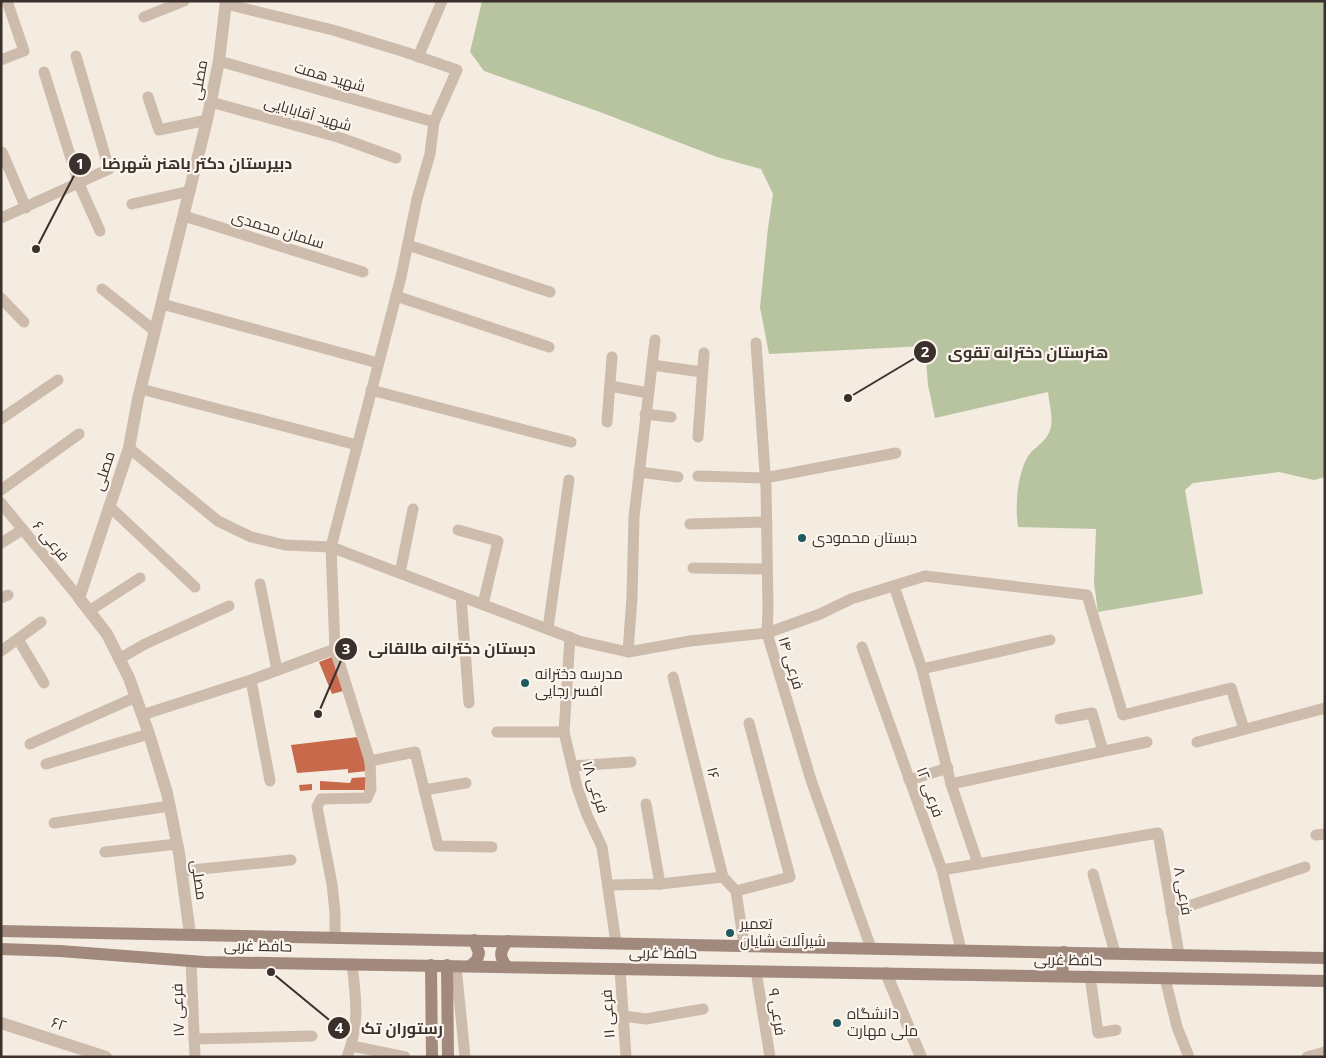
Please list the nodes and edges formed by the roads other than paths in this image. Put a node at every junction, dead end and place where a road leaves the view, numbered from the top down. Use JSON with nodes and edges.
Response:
{"nodes":[{"id":1,"x":7,"y":1,"type":"edge"},
{"id":2,"x":184,"y":1,"type":"edge"},
{"id":3,"x":442,"y":1,"type":"edge"},
{"id":4,"x":226,"y":2,"type":"edge"},
{"id":5,"x":144,"y":16,"type":"dead end"},
{"id":6,"x":76,"y":56,"type":"dead end"},
{"id":7,"x":418,"y":56,"type":"junction"},
{"id":8,"x":1,"y":60,"type":"edge"},
{"id":9,"x":219,"y":61,"type":"junction"},
{"id":10,"x":44,"y":72,"type":"dead end"},
{"id":11,"x":148,"y":97,"type":"dead end"},
{"id":12,"x":211,"y":102,"type":"junction"},
{"id":13,"x":208,"y":120,"type":"junction"},
{"id":14,"x":434,"y":122,"type":"junction"},
{"id":15,"x":2,"y":152,"type":"edge"},
{"id":16,"x":396,"y":158,"type":"dead end"},
{"id":17,"x":79,"y":184,"type":"junction"},
{"id":18,"x":190,"y":191,"type":"junction"},
{"id":19,"x":132,"y":204,"type":"dead end"},
{"id":20,"x":26,"y":208,"type":"junction"},
{"id":21,"x":184,"y":216,"type":"junction"},
{"id":22,"x":1,"y":218,"type":"edge"},
{"id":23,"x":100,"y":231,"type":"dead end"},
{"id":24,"x":408,"y":245,"type":"junction"},
{"id":25,"x":364,"y":272,"type":"dead end"},
{"id":26,"x":102,"y":289,"type":"dead end"},
{"id":27,"x":550,"y":292,"type":"dead end"},
{"id":28,"x":396,"y":296,"type":"junction"},
{"id":29,"x":1,"y":298,"type":"edge"},
{"id":30,"x":162,"y":304,"type":"junction"},
{"id":31,"x":24,"y":322,"type":"dead end"},
{"id":32,"x":155,"y":332,"type":"junction"},
{"id":33,"x":655,"y":340,"type":"dead end"},
{"id":34,"x":756,"y":343,"type":"dead end"},
{"id":35,"x":549,"y":347,"type":"dead end"},
{"id":36,"x":704,"y":353,"type":"dead end"},
{"id":37,"x":612,"y":357,"type":"dead end"},
{"id":38,"x":378,"y":363,"type":"junction"},
{"id":39,"x":652,"y":366,"type":"junction"},
{"id":40,"x":702,"y":372,"type":"junction"},
{"id":41,"x":58,"y":380,"type":"dead end"},
{"id":42,"x":610,"y":386,"type":"junction"},
{"id":43,"x":141,"y":389,"type":"junction"},
{"id":44,"x":371,"y":390,"type":"junction"},
{"id":45,"x":648,"y":393,"type":"junction"},
{"id":46,"x":645,"y":414,"type":"junction"},
{"id":47,"x":671,"y":417,"type":"dead end"},
{"id":48,"x":1,"y":419,"type":"edge"},
{"id":49,"x":607,"y":422,"type":"dead end"},
{"id":50,"x":79,"y":434,"type":"dead end"},
{"id":51,"x":698,"y":437,"type":"dead end"},
{"id":52,"x":571,"y":442,"type":"dead end"},
{"id":53,"x":357,"y":444,"type":"junction"},
{"id":54,"x":129,"y":448,"type":"junction"},
{"id":55,"x":896,"y":453,"type":"dead end"},
{"id":56,"x":639,"y":472,"type":"junction"},
{"id":57,"x":698,"y":476,"type":"dead end"},
{"id":58,"x":678,"y":477,"type":"dead end"},
{"id":59,"x":765,"y":478,"type":"junction"},
{"id":60,"x":569,"y":480,"type":"dead end"},
{"id":61,"x":1,"y":490,"type":"edge"},
{"id":62,"x":1,"y":503,"type":"edge"},
{"id":63,"x":109,"y":506,"type":"junction"},
{"id":64,"x":413,"y":510,"type":"dead end"},
{"id":65,"x":766,"y":522,"type":"junction"},
{"id":66,"x":690,"y":524,"type":"dead end"},
{"id":67,"x":22,"y":530,"type":"junction"},
{"id":68,"x":458,"y":530,"type":"dead end"},
{"id":69,"x":1,"y":543,"type":"edge"},
{"id":70,"x":332,"y":548,"type":"junction"},
{"id":71,"x":693,"y":568,"type":"dead end"},
{"id":72,"x":767,"y":569,"type":"junction"},
{"id":73,"x":400,"y":573,"type":"junction"},
{"id":74,"x":140,"y":578,"type":"dead end"},
{"id":75,"x":260,"y":584,"type":"dead end"},
{"id":76,"x":894,"y":586,"type":"junction"},
{"id":77,"x":195,"y":587,"type":"dead end"},
{"id":78,"x":461,"y":596,"type":"junction"},
{"id":79,"x":79,"y":598,"type":"junction"},
{"id":80,"x":483,"y":604,"type":"junction"},
{"id":81,"x":229,"y":606,"type":"dead end"},
{"id":82,"x":89,"y":611,"type":"junction"},
{"id":83,"x":41,"y":622,"type":"dead end"},
{"id":84,"x":548,"y":628,"type":"junction"},
{"id":85,"x":767,"y":633,"type":"junction"},
{"id":86,"x":570,"y":637,"type":"junction"},
{"id":87,"x":18,"y":638,"type":"junction"},
{"id":88,"x":1050,"y":640,"type":"dead end"},
{"id":89,"x":862,"y":647,"type":"dead end"},
{"id":90,"x":335,"y":649,"type":"junction"},
{"id":91,"x":1,"y":651,"type":"edge"},
{"id":92,"x":628,"y":652,"type":"junction"},
{"id":93,"x":119,"y":660,"type":"junction"},
{"id":94,"x":922,"y":669,"type":"junction"},
{"id":95,"x":277,"y":670,"type":"junction"},
{"id":96,"x":674,"y":677,"type":"dead end"},
{"id":97,"x":251,"y":680,"type":"junction"},
{"id":98,"x":44,"y":683,"type":"dead end"},
{"id":99,"x":136,"y":697,"type":"junction"},
{"id":100,"x":469,"y":703,"type":"dead end"},
{"id":101,"x":1325,"y":708,"type":"edge"},
{"id":102,"x":142,"y":715,"type":"junction"},
{"id":103,"x":1060,"y":719,"type":"dead end"},
{"id":104,"x":749,"y":723,"type":"dead end"},
{"id":105,"x":1244,"y":729,"type":"junction"},
{"id":106,"x":497,"y":732,"type":"dead end"},
{"id":107,"x":564,"y":732,"type":"junction"},
{"id":108,"x":149,"y":734,"type":"junction"},
{"id":109,"x":1147,"y":742,"type":"dead end"},
{"id":110,"x":1197,"y":742,"type":"dead end"},
{"id":111,"x":30,"y":744,"type":"dead end"},
{"id":112,"x":1103,"y":751,"type":"junction"},
{"id":113,"x":370,"y":761,"type":"junction"},
{"id":114,"x":631,"y":762,"type":"dead end"},
{"id":115,"x":46,"y":764,"type":"dead end"},
{"id":116,"x":572,"y":766,"type":"junction"},
{"id":117,"x":948,"y":768,"type":"junction"},
{"id":118,"x":909,"y":780,"type":"junction"},
{"id":119,"x":270,"y":781,"type":"dead end"},
{"id":120,"x":466,"y":783,"type":"dead end"},
{"id":121,"x":951,"y":784,"type":"junction"},
{"id":122,"x":424,"y":790,"type":"junction"},
{"id":123,"x":646,"y":804,"type":"dead end"},
{"id":124,"x":170,"y":806,"type":"junction"},
{"id":125,"x":54,"y":823,"type":"dead end"},
{"id":126,"x":177,"y":844,"type":"junction"},
{"id":127,"x":492,"y":847,"type":"dead end"},
{"id":128,"x":105,"y":852,"type":"dead end"},
{"id":129,"x":291,"y":860,"type":"dead end"},
{"id":130,"x":978,"y":864,"type":"junction"},
{"id":131,"x":1305,"y":867,"type":"dead end"},
{"id":132,"x":942,"y":870,"type":"junction"},
{"id":133,"x":181,"y":871,"type":"junction"},
{"id":134,"x":1093,"y":874,"type":"dead end"},
{"id":135,"x":660,"y":884,"type":"junction"},
{"id":136,"x":730,"y":884,"type":"junction"},
{"id":137,"x":609,"y":885,"type":"junction"},
{"id":138,"x":1171,"y":912,"type":"junction"},
{"id":139,"x":1,"y":932,"type":"edge"},
{"id":140,"x":59,"y":934,"type":"junction"},
{"id":141,"x":190,"y":934,"type":"junction"},
{"id":142,"x":335,"y":937,"type":"junction"},
{"id":143,"x":474,"y":940,"type":"junction"},
{"id":144,"x":508,"y":941,"type":"junction"},
{"id":145,"x":616,"y":943,"type":"junction"},
{"id":146,"x":744,"y":946,"type":"junction"},
{"id":147,"x":871,"y":948,"type":"junction"},
{"id":148,"x":1,"y":949,"type":"edge"},
{"id":149,"x":961,"y":950,"type":"junction"},
{"id":150,"x":60,"y":951,"type":"junction"},
{"id":151,"x":1064,"y":952,"type":"junction"},
{"id":152,"x":1115,"y":953,"type":"junction"},
{"id":153,"x":1179,"y":954,"type":"junction"},
{"id":154,"x":1325,"y":958,"type":"edge"},
{"id":155,"x":191,"y":961,"type":"junction"},
{"id":156,"x":352,"y":964,"type":"junction"},
{"id":157,"x":431,"y":965,"type":"junction"},
{"id":158,"x":452,"y":966,"type":"junction"},
{"id":159,"x":470,"y":966,"type":"junction"},
{"id":160,"x":507,"y":967,"type":"junction"},
{"id":161,"x":620,"y":969,"type":"junction"},
{"id":162,"x":756,"y":971,"type":"junction"},
{"id":163,"x":886,"y":973,"type":"junction"},
{"id":164,"x":1062,"y":976,"type":"junction"},
{"id":165,"x":1090,"y":976,"type":"junction"},
{"id":166,"x":1165,"y":978,"type":"junction"},
{"id":167,"x":1325,"y":981,"type":"edge"},
{"id":168,"x":703,"y":1009,"type":"dead end"},
{"id":169,"x":623,"y":1016,"type":"junction"},
{"id":170,"x":1,"y":1022,"type":"edge"},
{"id":171,"x":1116,"y":1030,"type":"dead end"},
{"id":172,"x":312,"y":1036,"type":"dead end"},
{"id":173,"x":194,"y":1039,"type":"junction"},
{"id":174,"x":350,"y":1052,"type":"edge"},
{"id":175,"x":1325,"y":1052,"type":"edge"},
{"id":176,"x":106,"y":1057,"type":"edge"},
{"id":177,"x":195,"y":1057,"type":"edge"},
{"id":178,"x":405,"y":1057,"type":"edge"},
{"id":179,"x":432,"y":1057,"type":"edge"},
{"id":180,"x":448,"y":1057,"type":"edge"},
{"id":181,"x":465,"y":1057,"type":"edge"},
{"id":182,"x":626,"y":1057,"type":"edge"},
{"id":183,"x":770,"y":1057,"type":"edge"},
{"id":184,"x":921,"y":1057,"type":"edge"},
{"id":185,"x":1189,"y":1057,"type":"edge"},
{"id":186,"x":1307,"y":1057,"type":"edge"}],
"edges":[{"from":1,"to":8,"type":"street"},
{"from":2,"to":5,"type":"street"},
{"from":3,"to":7,"type":"street"},
{"from":4,"to":7,"type":"street"},
{"from":4,"to":9,"type":"street","name":"مصلی"},
{"from":6,"to":17,"type":"street"},
{"from":7,"to":14,"type":"street"},
{"from":9,"to":12,"type":"street","name":"مصلی"},
{"from":9,"to":14,"type":"street","name":"شهید همت"},
{"from":10,"to":17,"type":"street"},
{"from":11,"to":13,"type":"street"},
{"from":12,"to":13,"type":"street","name":"مصلی"},
{"from":12,"to":16,"type":"street","name":"شهید آقابابایی"},
{"from":13,"to":18,"type":"street","name":"مصلی"},
{"from":14,"to":24,"type":"street"},
{"from":15,"to":20,"type":"street"},
{"from":17,"to":20,"type":"street"},
{"from":17,"to":23,"type":"street"},
{"from":18,"to":19,"type":"street"},
{"from":18,"to":21,"type":"street","name":"مصلی"},
{"from":20,"to":22,"type":"street"},
{"from":21,"to":25,"type":"street","name":"سلمان محمدی"},
{"from":21,"to":30,"type":"street","name":"مصلی"},
{"from":24,"to":27,"type":"street"},
{"from":24,"to":28,"type":"street"},
{"from":26,"to":32,"type":"street"},
{"from":28,"to":35,"type":"street"},
{"from":28,"to":38,"type":"street"},
{"from":29,"to":31,"type":"street"},
{"from":30,"to":32,"type":"street","name":"مصلی"},
{"from":30,"to":38,"type":"street"},
{"from":32,"to":43,"type":"street","name":"مصلی"},
{"from":33,"to":39,"type":"street"},
{"from":34,"to":59,"type":"street","name":"فرعی ۱۴"},
{"from":36,"to":40,"type":"street"},
{"from":37,"to":42,"type":"street"},
{"from":38,"to":44,"type":"street"},
{"from":39,"to":40,"type":"street"},
{"from":39,"to":45,"type":"street"},
{"from":40,"to":51,"type":"street"},
{"from":41,"to":48,"type":"street"},
{"from":42,"to":45,"type":"street"},
{"from":42,"to":49,"type":"street"},
{"from":43,"to":53,"type":"street"},
{"from":43,"to":54,"type":"street","name":"مصلی"},
{"from":44,"to":52,"type":"street"},
{"from":44,"to":53,"type":"street"},
{"from":45,"to":46,"type":"street"},
{"from":46,"to":47,"type":"street"},
{"from":46,"to":56,"type":"street"},
{"from":50,"to":61,"type":"street"},
{"from":53,"to":70,"type":"street"},
{"from":54,"to":63,"type":"street","name":"مصلی"},
{"from":54,"to":70,"type":"street"},
{"from":55,"to":59,"type":"street"},
{"from":56,"to":58,"type":"street"},
{"from":56,"to":92,"type":"street"},
{"from":57,"to":59,"type":"street"},
{"from":59,"to":65,"type":"street","name":"فرعی ۱۴"},
{"from":60,"to":84,"type":"street"},
{"from":62,"to":67,"type":"street","name":"فرعی ۶"},
{"from":63,"to":77,"type":"street"},
{"from":63,"to":79,"type":"street","name":"مصلی"},
{"from":64,"to":73,"type":"street"},
{"from":65,"to":66,"type":"street"},
{"from":65,"to":72,"type":"street","name":"فرعی ۱۴"},
{"from":67,"to":69,"type":"street"},
{"from":67,"to":79,"type":"street","name":"فرعی ۶"},
{"from":68,"to":80,"type":"street"},
{"from":70,"to":73,"type":"street"},
{"from":70,"to":90,"type":"street"},
{"from":71,"to":72,"type":"street"},
{"from":72,"to":85,"type":"street","name":"فرعی ۱۴"},
{"from":73,"to":78,"type":"street"},
{"from":74,"to":82,"type":"street"},
{"from":75,"to":95,"type":"street"},
{"from":76,"to":85,"type":"street"},
{"from":76,"to":94,"type":"street"},
{"from":76,"to":105,"type":"street"},
{"from":78,"to":80,"type":"street"},
{"from":78,"to":100,"type":"street"},
{"from":79,"to":82,"type":"street","name":"مصلی"},
{"from":80,"to":84,"type":"street"},
{"from":81,"to":93,"type":"street"},
{"from":82,"to":93,"type":"street","name":"مصلی"},
{"from":83,"to":87,"type":"street"},
{"from":84,"to":86,"type":"street"},
{"from":85,"to":92,"type":"street"},
{"from":85,"to":147,"type":"street","name":"فرعی ۱۴"},
{"from":86,"to":92,"type":"street"},
{"from":86,"to":107,"type":"street","name":"فرعی ۱۸"},
{"from":87,"to":91,"type":"street"},
{"from":87,"to":98,"type":"street"},
{"from":88,"to":94,"type":"street"},
{"from":89,"to":118,"type":"street","name":"فرعی ۱۲"},
{"from":90,"to":95,"type":"street"},
{"from":90,"to":113,"type":"street"},
{"from":93,"to":99,"type":"street","name":"مصلی"},
{"from":94,"to":117,"type":"street"},
{"from":95,"to":97,"type":"street"},
{"from":96,"to":136,"type":"street","name":"۱۶"},
{"from":97,"to":102,"type":"street"},
{"from":97,"to":119,"type":"street"},
{"from":99,"to":102,"type":"street","name":"مصلی"},
{"from":99,"to":111,"type":"street"},
{"from":101,"to":105,"type":"street"},
{"from":102,"to":108,"type":"street","name":"مصلی"},
{"from":103,"to":112,"type":"street"},
{"from":104,"to":136,"type":"street"},
{"from":105,"to":110,"type":"street"},
{"from":106,"to":107,"type":"street"},
{"from":107,"to":116,"type":"street","name":"فرعی ۱۸"},
{"from":108,"to":115,"type":"street"},
{"from":108,"to":124,"type":"street","name":"مصلی"},
{"from":109,"to":112,"type":"street"},
{"from":112,"to":121,"type":"street"},
{"from":113,"to":122,"type":"street"},
{"from":113,"to":142,"type":"street"},
{"from":114,"to":116,"type":"street"},
{"from":116,"to":137,"type":"street","name":"فرعی ۱۸"},
{"from":117,"to":118,"type":"street"},
{"from":117,"to":121,"type":"street"},
{"from":118,"to":132,"type":"street","name":"فرعی ۱۲"},
{"from":120,"to":122,"type":"street"},
{"from":121,"to":130,"type":"street"},
{"from":122,"to":127,"type":"street"},
{"from":123,"to":135,"type":"street"},
{"from":124,"to":125,"type":"street"},
{"from":124,"to":126,"type":"street","name":"مصلی"},
{"from":126,"to":128,"type":"street"},
{"from":126,"to":133,"type":"street","name":"مصلی"},
{"from":129,"to":133,"type":"street"},
{"from":130,"to":132,"type":"street"},
{"from":130,"to":138,"type":"street","name":"فرعی ۸"},
{"from":131,"to":138,"type":"street"},
{"from":132,"to":149,"type":"street","name":"فرعی ۱۲"},
{"from":133,"to":141,"type":"street","name":"مصلی"},
{"from":134,"to":152,"type":"street"},
{"from":135,"to":136,"type":"street"},
{"from":135,"to":137,"type":"street"},
{"from":136,"to":146,"type":"street","name":"۱۶"},
{"from":137,"to":145,"type":"street","name":"فرعی ۱۸"},
{"from":138,"to":153,"type":"street","name":"فرعی ۸"},
{"from":139,"to":140,"type":"main road","name":"حافظ غربی"},
{"from":140,"to":141,"type":"main road","name":"حافظ غربی"},
{"from":140,"to":150,"type":"main road"},
{"from":141,"to":142,"type":"main road","name":"حافظ غربی"},
{"from":142,"to":143,"type":"main road","name":"حافظ غربی"},
{"from":143,"to":144,"type":"main road","name":"حافظ غربی"},
{"from":143,"to":159,"type":"main road"},
{"from":144,"to":145,"type":"main road","name":"حافظ غربی"},
{"from":144,"to":160,"type":"main road"},
{"from":145,"to":146,"type":"main road","name":"حافظ غربی"},
{"from":146,"to":147,"type":"main road","name":"حافظ غربی"},
{"from":147,"to":149,"type":"main road","name":"حافظ غربی"},
{"from":148,"to":150,"type":"main road","name":"حافظ غربی"},
{"from":149,"to":151,"type":"main road","name":"حافظ غربی"},
{"from":150,"to":155,"type":"main road","name":"حافظ غربی"},
{"from":151,"to":152,"type":"main road","name":"حافظ غربی"},
{"from":151,"to":164,"type":"main road"},
{"from":152,"to":153,"type":"main road","name":"حافظ غربی"},
{"from":153,"to":154,"type":"main road","name":"حافظ غربی"},
{"from":155,"to":156,"type":"main road","name":"حافظ غربی"},
{"from":155,"to":173,"type":"street","name":"فرعی ۱۷"},
{"from":156,"to":157,"type":"main road","name":"حافظ غربی"},
{"from":156,"to":174,"type":"street"},
{"from":157,"to":158,"type":"main road","name":"حافظ غربی"},
{"from":157,"to":179,"type":"main road"},
{"from":158,"to":159,"type":"main road","name":"حافظ غربی"},
{"from":158,"to":180,"type":"main road"},
{"from":158,"to":181,"type":"street"},
{"from":159,"to":160,"type":"main road","name":"حافظ غربی"},
{"from":160,"to":161,"type":"main road","name":"حافظ غربی"},
{"from":161,"to":162,"type":"main road","name":"حافظ غربی"},
{"from":161,"to":169,"type":"street","name":"فرعی ۱۱"},
{"from":162,"to":163,"type":"main road","name":"حافظ غربی"},
{"from":162,"to":183,"type":"street","name":"فرعی ۹"},
{"from":163,"to":164,"type":"main road","name":"حافظ غربی"},
{"from":163,"to":184,"type":"street"},
{"from":164,"to":165,"type":"main road","name":"حافظ غربی"},
{"from":165,"to":166,"type":"main road","name":"حافظ غربی"},
{"from":165,"to":171,"type":"street"},
{"from":166,"to":167,"type":"main road","name":"حافظ غربی"},
{"from":166,"to":185,"type":"street"},
{"from":168,"to":169,"type":"street"},
{"from":169,"to":182,"type":"street","name":"فرعی ۱۱"},
{"from":170,"to":176,"type":"street","name":"۶۲"},
{"from":172,"to":173,"type":"street"},
{"from":173,"to":177,"type":"street","name":"فرعی ۱۷"},
{"from":174,"to":178,"type":"street"},
{"from":175,"to":186,"type":"street"}]}
